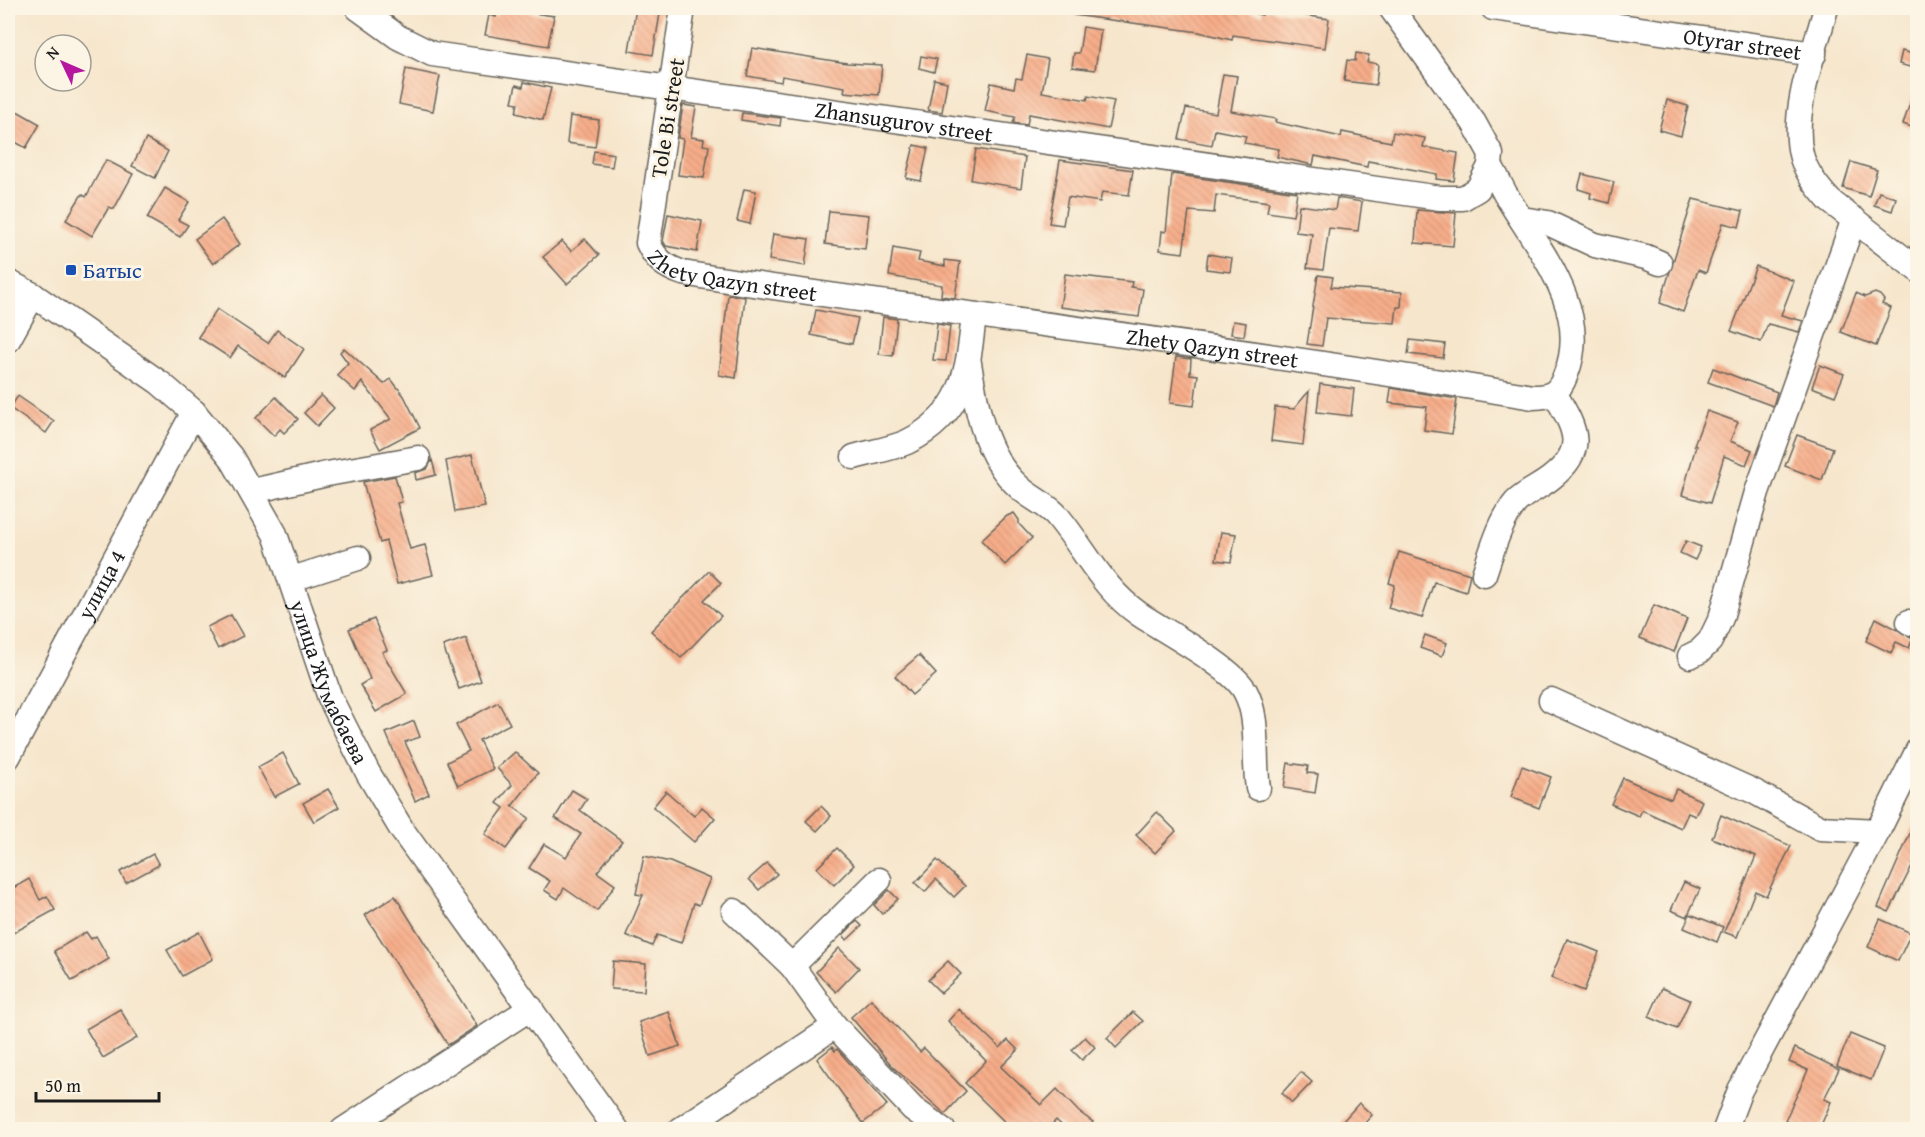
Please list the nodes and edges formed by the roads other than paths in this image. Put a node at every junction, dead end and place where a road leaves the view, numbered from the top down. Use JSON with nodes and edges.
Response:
{"nodes":[{"id":1,"x":358,"y":8,"type":"edge"},
{"id":2,"x":683,"y":8,"type":"edge"},
{"id":3,"x":1391,"y":8,"type":"edge"},
{"id":4,"x":1493,"y":8,"type":"edge"},
{"id":5,"x":1826,"y":8,"type":"edge"},
{"id":6,"x":1814,"y":54,"type":"junction"},
{"id":7,"x":673,"y":89,"type":"junction"},
{"id":8,"x":1490,"y":166,"type":"junction"},
{"id":9,"x":1522,"y":219,"type":"junction"},
{"id":10,"x":1854,"y":219,"type":"junction"},
{"id":11,"x":650,"y":228,"type":"joint"},
{"id":12,"x":1660,"y":263,"type":"dead end"},
{"id":13,"x":1917,"y":270,"type":"edge"},
{"id":14,"x":8,"y":282,"type":"edge"},
{"id":15,"x":33,"y":295,"type":"junction"},
{"id":16,"x":974,"y":315,"type":"junction"},
{"id":17,"x":8,"y":340,"type":"edge"},
{"id":18,"x":969,"y":363,"type":"junction"},
{"id":19,"x":1555,"y":394,"type":"junction"},
{"id":20,"x":194,"y":412,"type":"junction"},
{"id":21,"x":854,"y":457,"type":"dead end"},
{"id":22,"x":418,"y":458,"type":"dead end"},
{"id":23,"x":253,"y":491,"type":"junction"},
{"id":24,"x":358,"y":558,"type":"dead end"},
{"id":25,"x":1484,"y":574,"type":"dead end"},
{"id":26,"x":291,"y":579,"type":"junction"},
{"id":27,"x":1690,"y":657,"type":"dead end"},
{"id":28,"x":1551,"y":700,"type":"dead end"},
{"id":29,"x":1917,"y":750,"type":"edge"},
{"id":30,"x":8,"y":757,"type":"edge"},
{"id":31,"x":1258,"y":788,"type":"dead end"},
{"id":32,"x":1878,"y":831,"type":"junction"},
{"id":33,"x":879,"y":880,"type":"dead end"},
{"id":34,"x":734,"y":911,"type":"dead end"},
{"id":35,"x":792,"y":966,"type":"junction"},
{"id":36,"x":531,"y":1008,"type":"junction"},
{"id":37,"x":835,"y":1026,"type":"junction"},
{"id":38,"x":343,"y":1130,"type":"edge"},
{"id":39,"x":617,"y":1130,"type":"edge"},
{"id":40,"x":680,"y":1130,"type":"edge"},
{"id":41,"x":943,"y":1130,"type":"edge"},
{"id":42,"x":1725,"y":1130,"type":"edge"}],
"edges":[{"from":1,"to":7,"type":"street","name":"Zhansugurov street"},
{"from":2,"to":7,"type":"street","name":"Tole Bi street"},
{"from":3,"to":8,"type":"street"},
{"from":4,"to":6,"type":"street","name":"Otyrar street"},
{"from":5,"to":6,"type":"street"},
{"from":6,"to":10,"type":"street"},
{"from":7,"to":8,"type":"street","name":"Zhansugurov street"},
{"from":7,"to":11,"type":"street","name":"Tole Bi street"},
{"from":8,"to":9,"type":"street"},
{"from":9,"to":12,"type":"street"},
{"from":9,"to":19,"type":"street"},
{"from":10,"to":13,"type":"street"},
{"from":10,"to":27,"type":"street"},
{"from":11,"to":16,"type":"street","name":"Zhety Qazyn street"},
{"from":14,"to":15,"type":"street","name":"улица Жумабаева"},
{"from":15,"to":17,"type":"street"},
{"from":15,"to":20,"type":"street","name":"улица Жумабаева"},
{"from":16,"to":18,"type":"street"},
{"from":16,"to":19,"type":"street","name":"Zhety Qazyn street"},
{"from":18,"to":21,"type":"street"},
{"from":18,"to":31,"type":"street"},
{"from":19,"to":25,"type":"street"},
{"from":20,"to":23,"type":"street","name":"улица Жумабаева"},
{"from":20,"to":30,"type":"street","name":"улица 4"},
{"from":22,"to":23,"type":"street"},
{"from":23,"to":26,"type":"street","name":"улица Жумабаева"},
{"from":24,"to":26,"type":"street"},
{"from":26,"to":36,"type":"street","name":"улица Жумабаева"},
{"from":28,"to":32,"type":"street"},
{"from":29,"to":32,"type":"street"},
{"from":32,"to":42,"type":"street"},
{"from":33,"to":35,"type":"street"},
{"from":34,"to":35,"type":"street"},
{"from":35,"to":37,"type":"street"},
{"from":36,"to":38,"type":"street"},
{"from":36,"to":39,"type":"street","name":"улица Жумабаева"},
{"from":37,"to":40,"type":"street"},
{"from":37,"to":41,"type":"street"}]}
